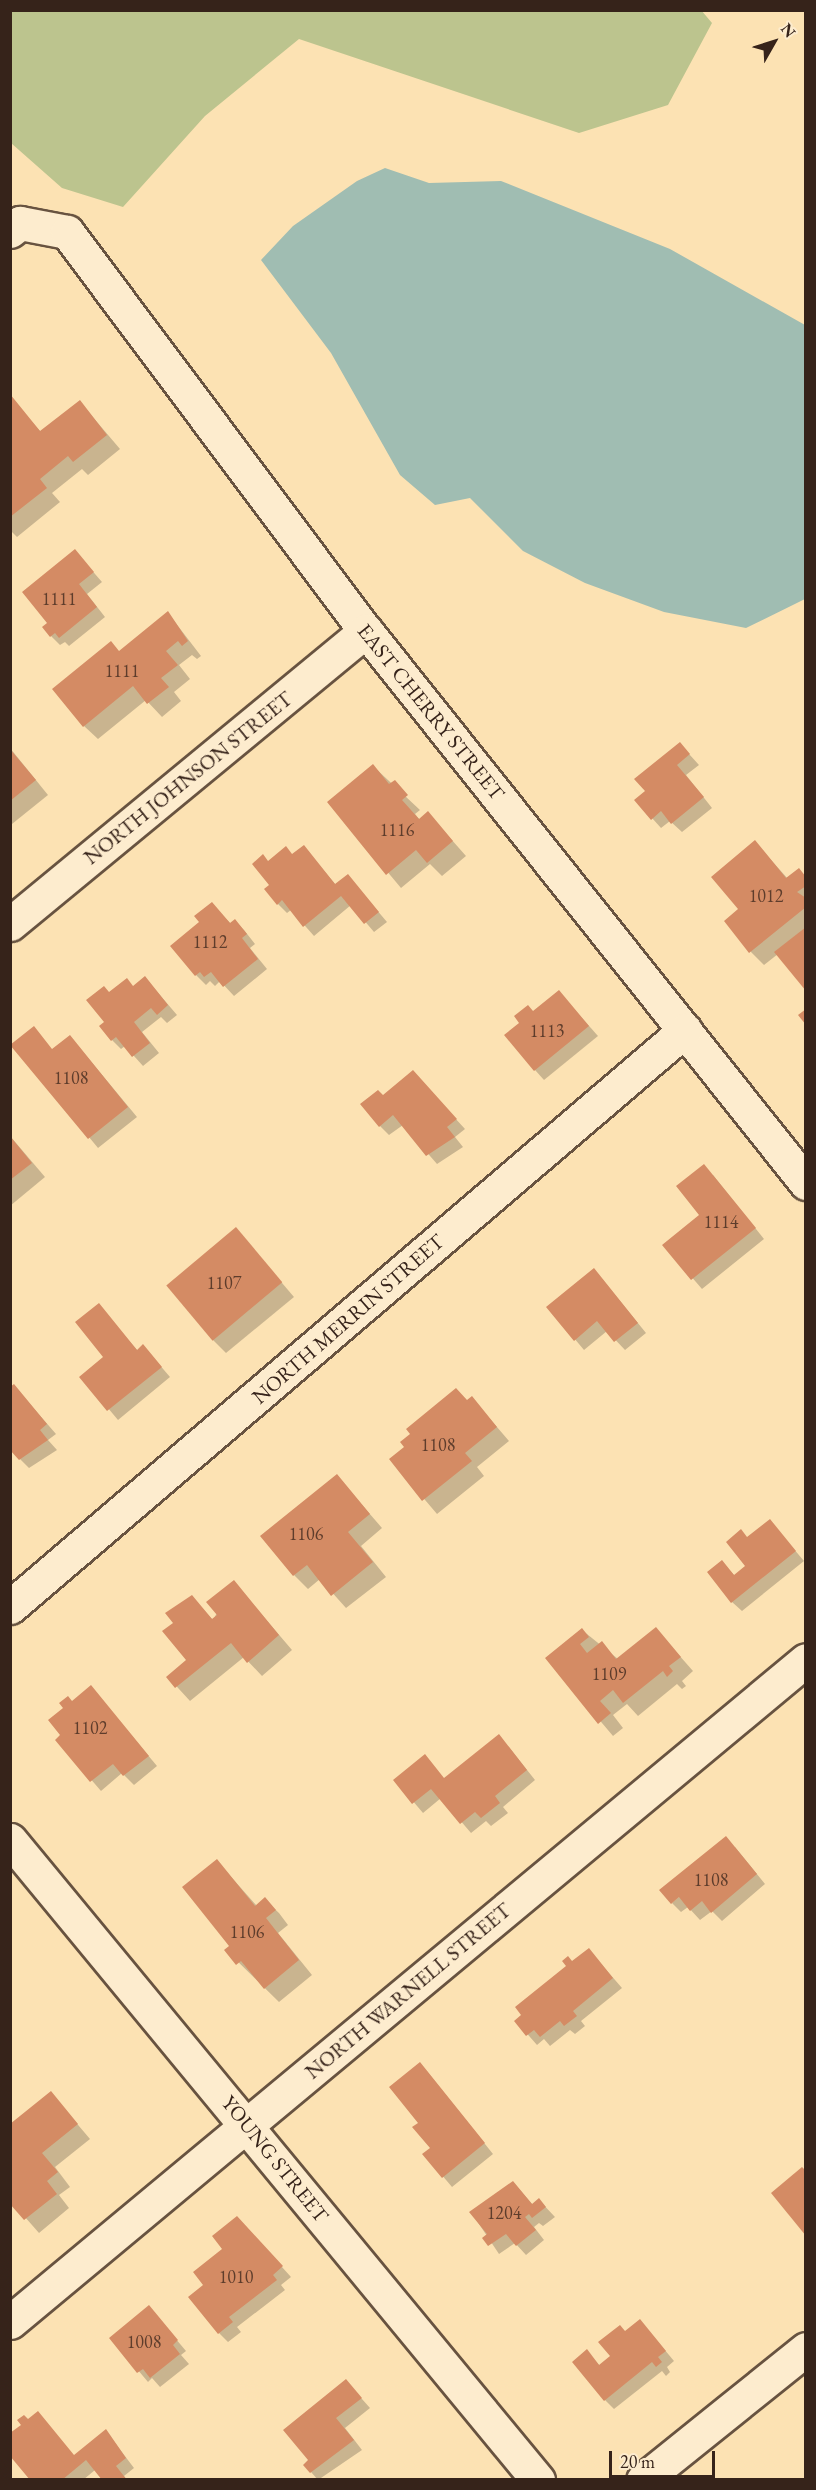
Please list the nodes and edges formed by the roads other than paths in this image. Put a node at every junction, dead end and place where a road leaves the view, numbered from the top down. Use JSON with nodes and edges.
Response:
{"nodes":[{"id":1,"x":10,"y":231,"type":"edge"},
{"id":2,"x":366,"y":631,"type":"junction"},
{"id":3,"x":10,"y":924,"type":"edge"},
{"id":4,"x":685,"y":1030,"type":"junction"},
{"id":5,"x":806,"y":1183,"type":"edge"},
{"id":6,"x":10,"y":1607,"type":"edge"},
{"id":7,"x":806,"y":1660,"type":"edge"},
{"id":8,"x":10,"y":1840,"type":"edge"},
{"id":9,"x":247,"y":2126,"type":"junction"},
{"id":10,"x":10,"y":2322,"type":"edge"},
{"id":11,"x":806,"y":2349,"type":"edge"},
{"id":12,"x":538,"y":2480,"type":"edge"},
{"id":13,"x":643,"y":2480,"type":"edge"}],
"edges":[{"from":1,"to":2,"type":"street","name":"EAST CHERRY STREET"},
{"from":2,"to":3,"type":"street","name":"NORTH JOHNSON STREET"},
{"from":2,"to":4,"type":"street","name":"EAST CHERRY STREET"},
{"from":4,"to":5,"type":"street","name":"EAST CHERRY STREET"},
{"from":4,"to":6,"type":"street","name":"NORTH MERRIN STREET"},
{"from":7,"to":9,"type":"street","name":"NORTH WARNELL STREET"},
{"from":8,"to":9,"type":"street","name":"YOUNG STREET"},
{"from":9,"to":10,"type":"street","name":"NORTH WARNELL STREET"},
{"from":9,"to":12,"type":"street","name":"YOUNG STREET"},
{"from":11,"to":13,"type":"street"}]}
